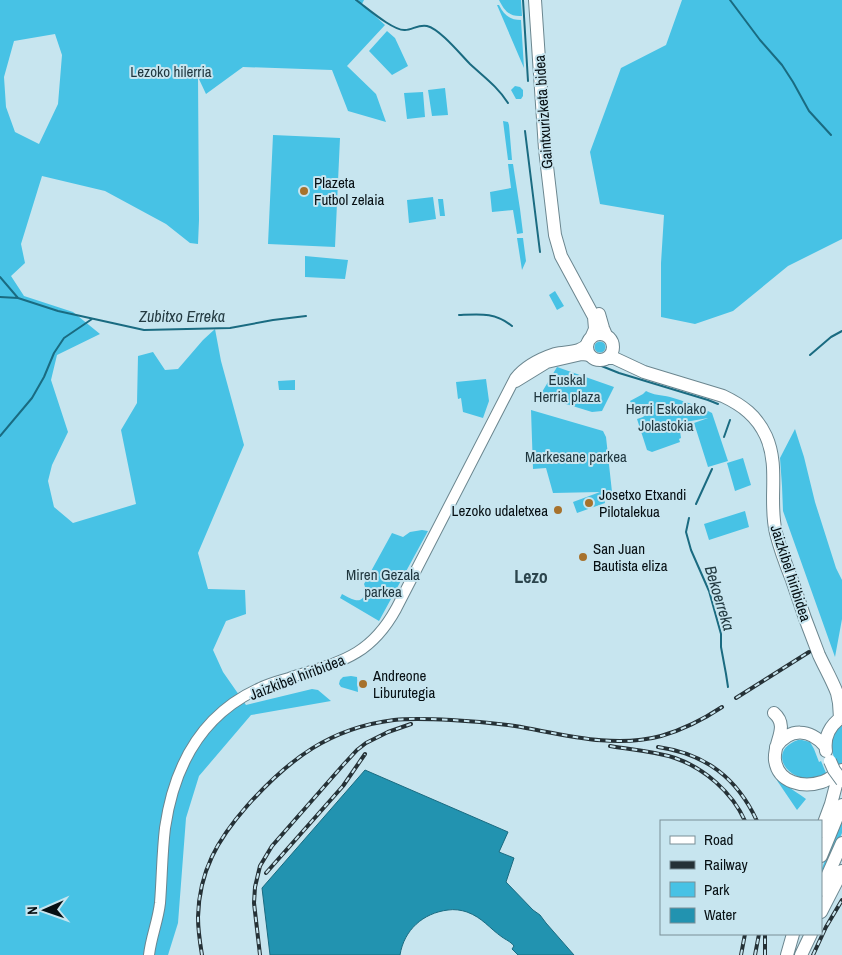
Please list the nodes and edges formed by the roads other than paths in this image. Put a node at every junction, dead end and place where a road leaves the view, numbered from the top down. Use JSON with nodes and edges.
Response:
{"nodes":[{"id":1,"x":535,"y":0,"type":"edge"},
{"id":2,"x":553,"y":225,"type":"junction"},
{"id":3,"x":590,"y":340,"type":"junction"},
{"id":4,"x":613,"y":345,"type":"junction"},
{"id":5,"x":591,"y":356,"type":"junction"},
{"id":6,"x":607,"y":358,"type":"junction"},
{"id":7,"x":654,"y":376,"type":"junction"},
{"id":8,"x":510,"y":387,"type":"junction"},
{"id":9,"x":838,"y":692,"type":"edge"},
{"id":10,"x":774,"y":712,"type":"dead end"},
{"id":11,"x":841,"y":718,"type":"edge"},
{"id":12,"x":826,"y":746,"type":"junction"},
{"id":13,"x":776,"y":747,"type":"junction"},
{"id":14,"x":835,"y":767,"type":"edge"},
{"id":15,"x":839,"y":783,"type":"edge"},
{"id":16,"x":842,"y":805,"type":"edge"},
{"id":17,"x":822,"y":827,"type":"edge"},
{"id":18,"x":842,"y":844,"type":"edge"},
{"id":19,"x":822,"y":854,"type":"edge"},
{"id":20,"x":842,"y":872,"type":"edge"},
{"id":21,"x":822,"y":888,"type":"edge"},
{"id":22,"x":822,"y":910,"type":"edge"},
{"id":23,"x":784,"y":935,"type":"edge"},
{"id":24,"x":793,"y":935,"type":"edge"},
{"id":25,"x":803,"y":935,"type":"edge"},
{"id":26,"x":810,"y":935,"type":"edge"},
{"id":27,"x":149,"y":955,"type":"edge"},
{"id":28,"x":779,"y":955,"type":"edge"},
{"id":29,"x":787,"y":955,"type":"edge"},
{"id":30,"x":796,"y":955,"type":"edge"},
{"id":31,"x":801,"y":955,"type":"edge"}],
"edges":[{"from":1,"to":2,"type":"main road","name":"Gaintxurizketa bidea"},
{"from":2,"to":3,"type":"main road"},
{"from":2,"to":4,"type":"main road"},
{"from":3,"to":4,"type":"main road"},
{"from":3,"to":5,"type":"main road"},
{"from":3,"to":8,"type":"street","name":"Jaizkibel hiribidea"},
{"from":4,"to":6,"type":"main road"},
{"from":4,"to":7,"type":"main road","name":"Jaizkibel hiribidea"},
{"from":5,"to":6,"type":"main road"},
{"from":5,"to":8,"type":"street","name":"Jaizkibel hiribidea"},
{"from":6,"to":7,"type":"main road","name":"Jaizkibel hiribidea"},
{"from":7,"to":9,"type":"main road","name":"Jaizkibel hiribidea"},
{"from":8,"to":27,"type":"street","name":"Jaizkibel hiribidea"},
{"from":9,"to":11,"type":"main road","name":"Jaizkibel hiribidea"},
{"from":10,"to":13,"type":"main road"},
{"from":11,"to":12,"type":"main road"},
{"from":12,"to":13,"type":"main road"},
{"from":12,"to":14,"type":"main road"},
{"from":13,"to":14,"type":"main road"},
{"from":14,"to":15,"type":"main road","bridge":true},
{"from":15,"to":17,"type":"main road"},
{"from":16,"to":19,"type":"main road"},
{"from":18,"to":21,"type":"main road"},
{"from":20,"to":22,"type":"main road"},
{"from":23,"to":28,"type":"main road"},
{"from":24,"to":29,"type":"main road"},
{"from":25,"to":30,"type":"main road"},
{"from":26,"to":31,"type":"main road"}]}
